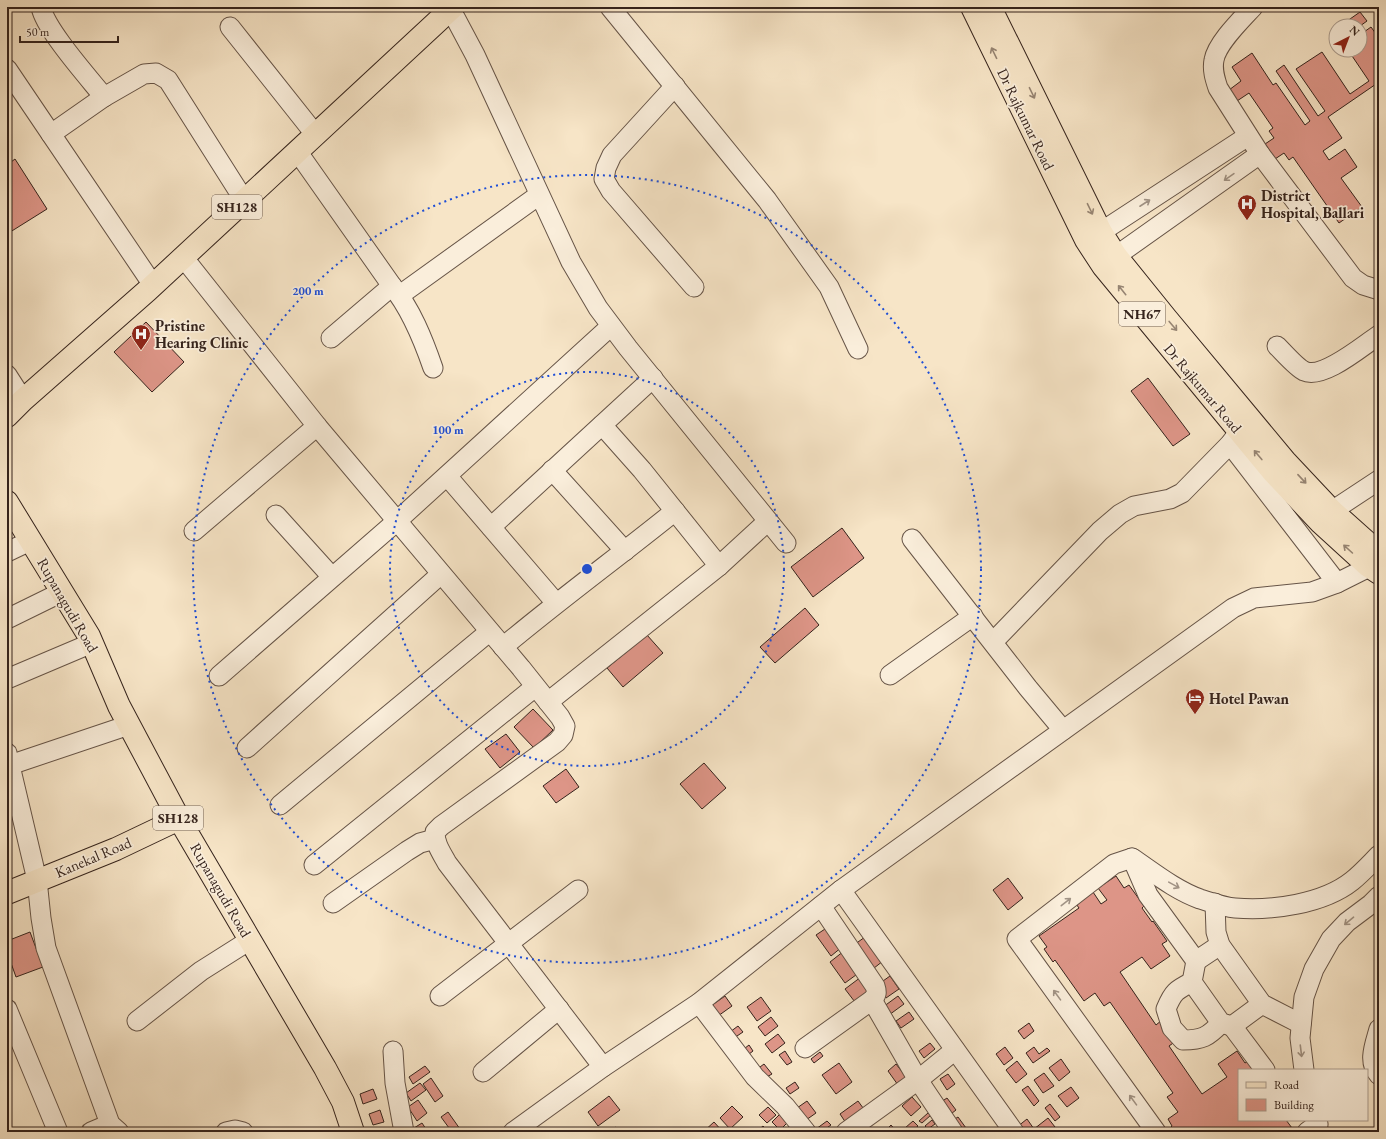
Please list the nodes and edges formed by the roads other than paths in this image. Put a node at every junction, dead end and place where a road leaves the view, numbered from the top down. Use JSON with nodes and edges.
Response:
{"nodes":[{"id":1,"x":41,"y":7,"type":"edge"},
{"id":2,"x":610,"y":7,"type":"edge"},
{"id":3,"x":972,"y":7,"type":"edge"},
{"id":4,"x":990,"y":7,"type":"edge"},
{"id":5,"x":1253,"y":7,"type":"edge"},
{"id":6,"x":452,"y":8,"type":"edge"},
{"id":7,"x":230,"y":27,"type":"dead end"},
{"id":8,"x":7,"y":69,"type":"edge"},
{"id":9,"x":675,"y":86,"type":"junction"},
{"id":10,"x":104,"y":97,"type":"junction"},
{"id":11,"x":51,"y":134,"type":"junction"},
{"id":12,"x":315,"y":134,"type":"junction"},
{"id":13,"x":1248,"y":136,"type":"junction"},
{"id":14,"x":297,"y":151,"type":"junction"},
{"id":15,"x":1260,"y":154,"type":"junction"},
{"id":16,"x":539,"y":195,"type":"junction"},
{"id":17,"x":244,"y":200,"type":"junction"},
{"id":18,"x":1101,"y":232,"type":"junction"},
{"id":19,"x":1116,"y":256,"type":"junction"},
{"id":20,"x":183,"y":257,"type":"junction"},
{"id":21,"x":153,"y":285,"type":"junction"},
{"id":22,"x":694,"y":287,"type":"dead end"},
{"id":23,"x":396,"y":290,"type":"junction"},
{"id":24,"x":1379,"y":290,"type":"edge"},
{"id":25,"x":611,"y":326,"type":"junction"},
{"id":26,"x":1379,"y":335,"type":"edge"},
{"id":27,"x":331,"y":338,"type":"dead end"},
{"id":28,"x":1276,"y":346,"type":"dead end"},
{"id":29,"x":858,"y":349,"type":"dead end"},
{"id":30,"x":433,"y":368,"type":"dead end"},
{"id":31,"x":7,"y":375,"type":"edge"},
{"id":32,"x":652,"y":378,"type":"junction"},
{"id":33,"x":16,"y":406,"type":"edge"},
{"id":34,"x":602,"y":425,"type":"junction"},
{"id":35,"x":317,"y":426,"type":"junction"},
{"id":36,"x":1234,"y":438,"type":"junction"},
{"id":37,"x":552,"y":470,"type":"junction"},
{"id":38,"x":447,"y":476,"type":"junction"},
{"id":39,"x":1379,"y":480,"type":"edge"},
{"id":40,"x":7,"y":502,"type":"edge"},
{"id":41,"x":674,"y":511,"type":"junction"},
{"id":42,"x":1332,"y":511,"type":"junction"},
{"id":43,"x":276,"y":515,"type":"dead end"},
{"id":44,"x":397,"y":521,"type":"junction"},
{"id":45,"x":768,"y":521,"type":"junction"},
{"id":46,"x":491,"y":527,"type":"junction"},
{"id":47,"x":194,"y":531,"type":"dead end"},
{"id":48,"x":912,"y":539,"type":"dead end"},
{"id":49,"x":30,"y":541,"type":"junction"},
{"id":50,"x":786,"y":543,"type":"dead end"},
{"id":51,"x":625,"y":551,"type":"junction"},
{"id":52,"x":7,"y":552,"type":"edge"},
{"id":53,"x":1375,"y":561,"type":"edge"},
{"id":54,"x":719,"y":566,"type":"junction"},
{"id":55,"x":441,"y":574,"type":"junction"},
{"id":56,"x":332,"y":577,"type":"junction"},
{"id":57,"x":1336,"y":583,"type":"junction"},
{"id":58,"x":62,"y":592,"type":"junction"},
{"id":59,"x":556,"y":603,"type":"junction"},
{"id":60,"x":973,"y":616,"type":"junction"},
{"id":61,"x":7,"y":619,"type":"edge"},
{"id":62,"x":489,"y":632,"type":"junction"},
{"id":63,"x":993,"y":642,"type":"junction"},
{"id":64,"x":92,"y":643,"type":"junction"},
{"id":65,"x":503,"y":647,"type":"junction"},
{"id":66,"x":219,"y":676,"type":"dead end"},
{"id":67,"x":890,"y":676,"type":"dead end"},
{"id":68,"x":7,"y":679,"type":"edge"},
{"id":69,"x":535,"y":687,"type":"junction"},
{"id":70,"x":548,"y":702,"type":"junction"},
{"id":71,"x":129,"y":725,"type":"junction"},
{"id":72,"x":1063,"y":730,"type":"junction"},
{"id":73,"x":247,"y":748,"type":"dead end"},
{"id":74,"x":8,"y":761,"type":"edge"},
{"id":75,"x":280,"y":805,"type":"dead end"},
{"id":76,"x":179,"y":819,"type":"junction"},
{"id":77,"x":435,"y":840,"type":"junction"},
{"id":78,"x":1379,"y":856,"type":"edge"},
{"id":79,"x":1132,"y":858,"type":"junction"},
{"id":80,"x":314,"y":865,"type":"dead end"},
{"id":81,"x":37,"y":880,"type":"junction"},
{"id":82,"x":1352,"y":881,"type":"junction"},
{"id":83,"x":578,"y":890,"type":"dead end"},
{"id":84,"x":841,"y":890,"type":"junction"},
{"id":85,"x":7,"y":893,"type":"edge"},
{"id":86,"x":333,"y":903,"type":"dead end"},
{"id":87,"x":1216,"y":903,"type":"junction"},
{"id":88,"x":1376,"y":905,"type":"edge"},
{"id":89,"x":821,"y":906,"type":"junction"},
{"id":90,"x":250,"y":940,"type":"junction"},
{"id":91,"x":509,"y":943,"type":"junction"},
{"id":92,"x":1220,"y":945,"type":"junction"},
{"id":93,"x":1196,"y":961,"type":"junction"},
{"id":94,"x":1192,"y":982,"type":"junction"},
{"id":95,"x":440,"y":996,"type":"dead end"},
{"id":96,"x":872,"y":1000,"type":"junction"},
{"id":97,"x":699,"y":1003,"type":"junction"},
{"id":98,"x":1262,"y":1004,"type":"junction"},
{"id":99,"x":7,"y":1008,"type":"edge"},
{"id":100,"x":559,"y":1009,"type":"junction"},
{"id":101,"x":137,"y":1022,"type":"dead end"},
{"id":102,"x":1301,"y":1024,"type":"junction"},
{"id":103,"x":1227,"y":1025,"type":"junction"},
{"id":104,"x":1379,"y":1029,"type":"edge"},
{"id":105,"x":805,"y":1048,"type":"dead end"},
{"id":106,"x":955,"y":1050,"type":"junction"},
{"id":107,"x":393,"y":1051,"type":"dead end"},
{"id":108,"x":603,"y":1067,"type":"junction"},
{"id":109,"x":1264,"y":1069,"type":"edge"},
{"id":110,"x":1304,"y":1069,"type":"edge"},
{"id":111,"x":483,"y":1072,"type":"dead end"},
{"id":112,"x":1379,"y":1075,"type":"edge"},
{"id":113,"x":918,"y":1080,"type":"junction"},
{"id":114,"x":115,"y":1128,"type":"edge"},
{"id":115,"x":516,"y":1129,"type":"edge"},
{"id":116,"x":1008,"y":1130,"type":"edge"},
{"id":117,"x":849,"y":1131,"type":"edge"},
{"id":118,"x":58,"y":1132,"type":"edge"},
{"id":119,"x":91,"y":1132,"type":"edge"},
{"id":120,"x":226,"y":1132,"type":"edge"},
{"id":121,"x":243,"y":1132,"type":"edge"},
{"id":122,"x":353,"y":1132,"type":"edge"},
{"id":123,"x":404,"y":1132,"type":"edge"},
{"id":124,"x":806,"y":1132,"type":"edge"},
{"id":125,"x":953,"y":1132,"type":"edge"},
{"id":126,"x":1156,"y":1132,"type":"edge"}],
"edges":[{"from":1,"to":10,"type":"street"},
{"from":2,"to":9,"type":"street"},
{"from":36,"to":3,"type":"main road","name":"Dr Rajkumar Road","number":"NH67","one_way":true},
{"from":4,"to":18,"type":"main road","name":"Dr Rajkumar Road","number":"NH67","one_way":true},
{"from":5,"to":13,"type":"street"},
{"from":6,"to":12,"type":"main road","number":"SH128"},
{"from":6,"to":16,"type":"street"},
{"from":7,"to":12,"type":"street"},
{"from":8,"to":11,"type":"street"},
{"from":9,"to":22,"type":"street"},
{"from":9,"to":29,"type":"street"},
{"from":10,"to":11,"type":"street"},
{"from":10,"to":17,"type":"street"},
{"from":11,"to":21,"type":"street"},
{"from":12,"to":14,"type":"main road","number":"SH128"},
{"from":13,"to":15,"type":"street"},
{"from":18,"to":13,"type":"street","one_way":true},
{"from":14,"to":17,"type":"main road","number":"SH128"},
{"from":14,"to":23,"type":"street"},
{"from":15,"to":19,"type":"street","one_way":true},
{"from":15,"to":24,"type":"street"},
{"from":16,"to":23,"type":"street"},
{"from":16,"to":25,"type":"street"},
{"from":17,"to":20,"type":"main road","number":"SH128"},
{"from":18,"to":19,"type":"main road","name":"Dr Rajkumar Road","number":"NH67"},
{"from":19,"to":42,"type":"main road","name":"Dr Rajkumar Road","number":"NH67","one_way":true},
{"from":20,"to":21,"type":"main road","number":"SH128"},
{"from":20,"to":35,"type":"street"},
{"from":21,"to":33,"type":"main road","number":"SH128"},
{"from":23,"to":27,"type":"street"},
{"from":23,"to":30,"type":"street"},
{"from":25,"to":32,"type":"street"},
{"from":25,"to":38,"type":"street"},
{"from":26,"to":28,"type":"street"},
{"from":31,"to":33,"type":"street"},
{"from":32,"to":34,"type":"street"},
{"from":32,"to":45,"type":"street"},
{"from":34,"to":37,"type":"street"},
{"from":34,"to":41,"type":"street"},
{"from":35,"to":44,"type":"street"},
{"from":35,"to":47,"type":"street"},
{"from":53,"to":36,"type":"main road","name":"Dr Rajkumar Road","number":"NH67","one_way":true},
{"from":36,"to":57,"type":"street"},
{"from":36,"to":63,"type":"street"},
{"from":37,"to":46,"type":"street"},
{"from":37,"to":51,"type":"street"},
{"from":38,"to":44,"type":"street"},
{"from":38,"to":46,"type":"street"},
{"from":39,"to":42,"type":"street"},
{"from":40,"to":49,"type":"main road","name":"Rupanagudi Road","number":"SH128"},
{"from":41,"to":51,"type":"street"},
{"from":41,"to":54,"type":"street"},
{"from":42,"to":53,"type":"main road","name":"Dr Rajkumar Road","number":"NH67"},
{"from":43,"to":56,"type":"street"},
{"from":44,"to":55,"type":"street"},
{"from":44,"to":56,"type":"street"},
{"from":45,"to":50,"type":"street"},
{"from":45,"to":54,"type":"street"},
{"from":46,"to":59,"type":"street"},
{"from":48,"to":60,"type":"street"},
{"from":49,"to":52,"type":"street"},
{"from":49,"to":58,"type":"main road","name":"Rupanagudi Road","number":"SH128"},
{"from":51,"to":59,"type":"street"},
{"from":53,"to":57,"type":"street"},
{"from":54,"to":70,"type":"street"},
{"from":55,"to":62,"type":"street"},
{"from":55,"to":73,"type":"street"},
{"from":56,"to":66,"type":"street"},
{"from":57,"to":72,"type":"street"},
{"from":58,"to":61,"type":"street"},
{"from":58,"to":64,"type":"main road","name":"Rupanagudi Road","number":"SH128"},
{"from":59,"to":65,"type":"street"},
{"from":60,"to":63,"type":"street"},
{"from":60,"to":67,"type":"street"},
{"from":62,"to":65,"type":"street"},
{"from":62,"to":75,"type":"street"},
{"from":63,"to":72,"type":"street"},
{"from":64,"to":68,"type":"street"},
{"from":64,"to":71,"type":"main road","name":"Rupanagudi Road","number":"SH128"},
{"from":65,"to":69,"type":"street"},
{"from":69,"to":70,"type":"street"},
{"from":69,"to":80,"type":"street"},
{"from":70,"to":77,"type":"street"},
{"from":71,"to":74,"type":"street"},
{"from":71,"to":76,"type":"main road","name":"Rupanagudi Road","number":"SH128"},
{"from":72,"to":84,"type":"street"},
{"from":74,"to":81,"type":"street"},
{"from":76,"to":81,"type":"main road","name":"Kanekal Road"},
{"from":76,"to":90,"type":"main road","name":"Rupanagudi Road","number":"SH128"},
{"from":77,"to":86,"type":"street"},
{"from":77,"to":91,"type":"street"},
{"from":78,"to":82,"type":"street"},
{"from":79,"to":87,"type":"street","one_way":true},
{"from":79,"to":93,"type":"street"},
{"from":126,"to":79,"type":"street","one_way":true},
{"from":81,"to":85,"type":"main road","name":"Kanekal Road"},
{"from":81,"to":114,"type":"street"},
{"from":82,"to":87,"type":"street"},
{"from":82,"to":88,"type":"street"},
{"from":83,"to":91,"type":"street"},
{"from":84,"to":89,"type":"street"},
{"from":84,"to":106,"type":"street"},
{"from":87,"to":92,"type":"street"},
{"from":88,"to":102,"type":"street","one_way":true},
{"from":89,"to":96,"type":"street"},
{"from":89,"to":97,"type":"street"},
{"from":90,"to":101,"type":"street"},
{"from":90,"to":122,"type":"main road","name":"Rupanagudi Road","number":"SH128"},
{"from":91,"to":95,"type":"street"},
{"from":91,"to":100,"type":"street"},
{"from":92,"to":93,"type":"street"},
{"from":92,"to":98,"type":"street"},
{"from":93,"to":94,"type":"street"},
{"from":94,"to":103,"type":"street"},
{"from":94,"to":103,"type":"street"},
{"from":96,"to":105,"type":"street"},
{"from":96,"to":113,"type":"street"},
{"from":97,"to":108,"type":"street"},
{"from":97,"to":124,"type":"street"},
{"from":98,"to":102,"type":"street"},
{"from":98,"to":103,"type":"street"},
{"from":99,"to":118,"type":"street"},
{"from":100,"to":108,"type":"street"},
{"from":100,"to":111,"type":"street"},
{"from":102,"to":110,"type":"street","one_way":true},
{"from":103,"to":109,"type":"street"},
{"from":104,"to":112,"type":"street"},
{"from":106,"to":113,"type":"street"},
{"from":106,"to":116,"type":"street"},
{"from":107,"to":123,"type":"street"},
{"from":108,"to":115,"type":"street"},
{"from":113,"to":117,"type":"street"},
{"from":113,"to":125,"type":"street"},
{"from":114,"to":119,"type":"street"},
{"from":120,"to":121,"type":"street"}]}
